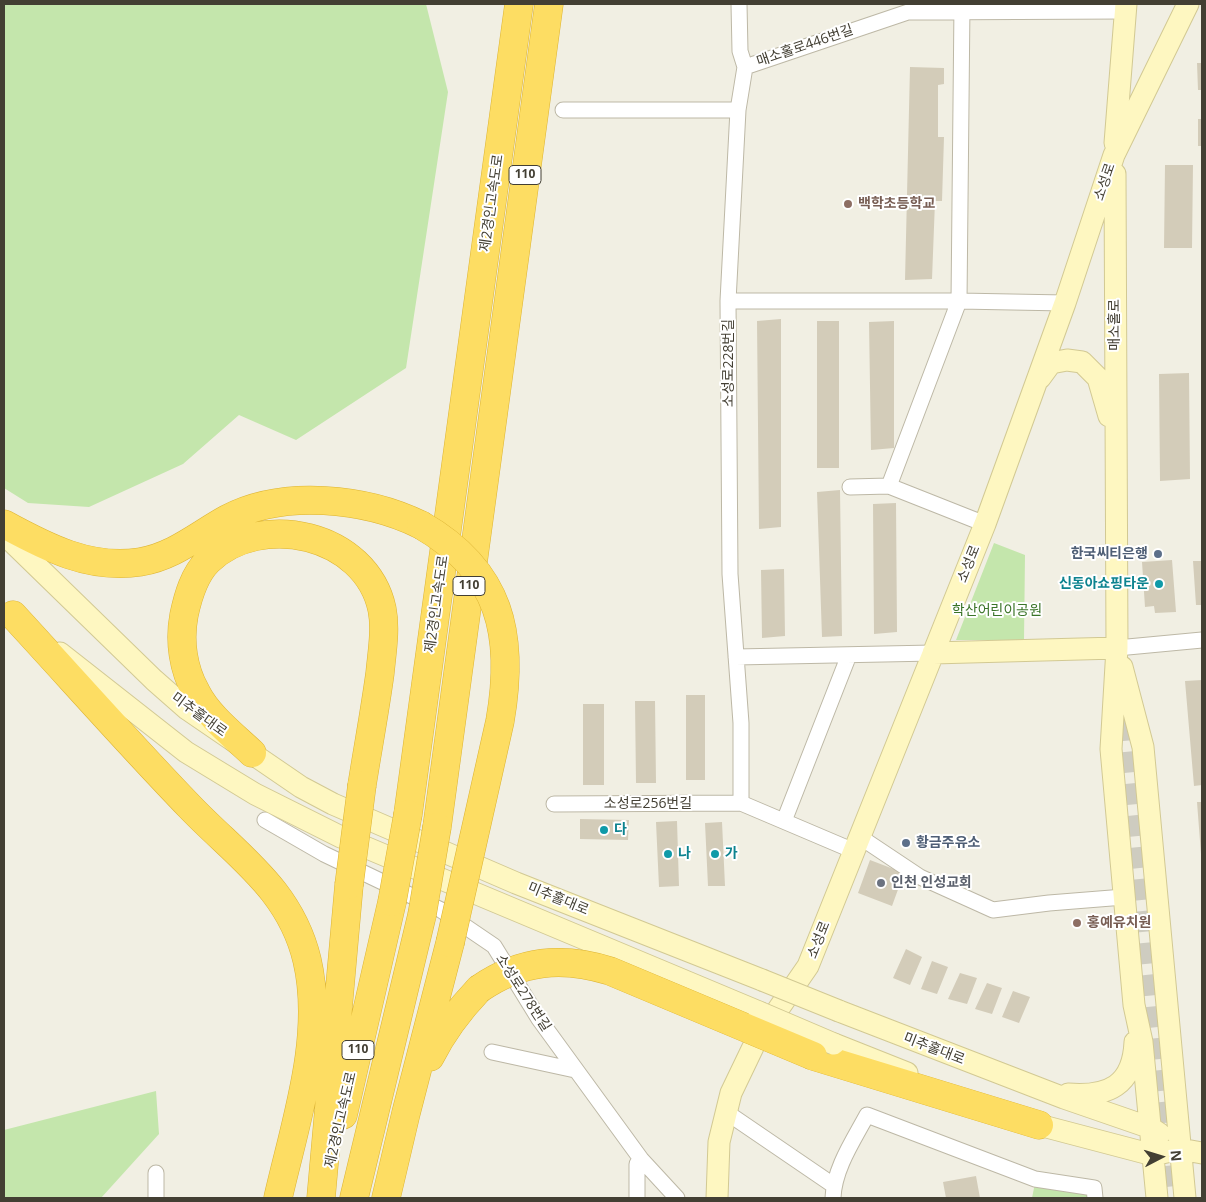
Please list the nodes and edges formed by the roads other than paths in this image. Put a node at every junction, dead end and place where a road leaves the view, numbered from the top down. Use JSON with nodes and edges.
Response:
{"nodes":[{"id":1,"x":519,"y":4,"type":"edge"},
{"id":2,"x":549,"y":4,"type":"edge"},
{"id":3,"x":739,"y":4,"type":"edge"},
{"id":4,"x":1188,"y":4,"type":"edge"},
{"id":5,"x":962,"y":8,"type":"edge"},
{"id":6,"x":1126,"y":8,"type":"edge"},
{"id":7,"x":745,"y":67,"type":"junction"},
{"id":8,"x":563,"y":110,"type":"dead end"},
{"id":9,"x":738,"y":110,"type":"junction"},
{"id":10,"x":1114,"y":156,"type":"junction"},
{"id":11,"x":728,"y":301,"type":"junction"},
{"id":12,"x":959,"y":301,"type":"junction"},
{"id":13,"x":1064,"y":303,"type":"junction"},
{"id":14,"x":1035,"y":385,"type":"junction"},
{"id":15,"x":1116,"y":448,"type":"junction"},
{"id":16,"x":889,"y":486,"type":"junction"},
{"id":17,"x":850,"y":487,"type":"dead end"},
{"id":18,"x":4,"y":524,"type":"edge"},
{"id":19,"x":985,"y":524,"type":"junction"},
{"id":20,"x":4,"y":534,"type":"edge"},
{"id":21,"x":9,"y":611,"type":"edge"},
{"id":22,"x":1202,"y":640,"type":"edge"},
{"id":23,"x":1117,"y":648,"type":"junction"},
{"id":24,"x":933,"y":653,"type":"junction"},
{"id":25,"x":849,"y":655,"type":"junction"},
{"id":26,"x":736,"y":657,"type":"junction"},
{"id":27,"x":252,"y":753,"type":"junction"},
{"id":28,"x":741,"y":803,"type":"junction"},
{"id":29,"x":554,"y":804,"type":"dead end"},
{"id":30,"x":265,"y":820,"type":"dead end"},
{"id":31,"x":784,"y":821,"type":"junction"},
{"id":32,"x":857,"y":844,"type":"junction"},
{"id":33,"x":1124,"y":897,"type":"junction"},
{"id":34,"x":1134,"y":1005,"type":"junction"},
{"id":35,"x":1169,"y":1038,"type":"junction"},
{"id":36,"x":1142,"y":1042,"type":"junction"},
{"id":37,"x":824,"y":1050,"type":"junction"},
{"id":38,"x":492,"y":1052,"type":"dead end"},
{"id":39,"x":576,"y":1070,"type":"junction"},
{"id":40,"x":1048,"y":1092,"type":"junction"},
{"id":41,"x":726,"y":1112,"type":"junction"},
{"id":42,"x":406,"y":1113,"type":"junction"},
{"id":43,"x":1040,"y":1125,"type":"joint"},
{"id":44,"x":1151,"y":1128,"type":"junction"},
{"id":45,"x":1180,"y":1149,"type":"junction"},
{"id":46,"x":1202,"y":1153,"type":"edge"},
{"id":47,"x":1153,"y":1155,"type":"junction"},
{"id":48,"x":641,"y":1159,"type":"junction"},
{"id":49,"x":156,"y":1173,"type":"dead end"},
{"id":50,"x":833,"y":1192,"type":"edge"},
{"id":51,"x":1095,"y":1193,"type":"edge"},
{"id":52,"x":156,"y":1198,"type":"edge"},
{"id":53,"x":278,"y":1198,"type":"edge"},
{"id":54,"x":322,"y":1198,"type":"edge"},
{"id":55,"x":354,"y":1198,"type":"edge"},
{"id":56,"x":386,"y":1198,"type":"edge"},
{"id":57,"x":637,"y":1198,"type":"edge"},
{"id":58,"x":677,"y":1198,"type":"edge"},
{"id":59,"x":717,"y":1198,"type":"edge"},
{"id":60,"x":1157,"y":1198,"type":"edge"},
{"id":61,"x":1184,"y":1198,"type":"edge"}],
"edges":[{"from":1,"to":54,"type":"highway","name":"제2경인고속도로","number":"110","bridge":true},
{"from":2,"to":55,"type":"highway","name":"제2경인고속도로","number":"110","bridge":true},
{"from":3,"to":7,"type":"street"},
{"from":4,"to":10,"type":"main road","name":"소성로"},
{"from":5,"to":6,"type":"street","name":"매소홀로446번길"},
{"from":5,"to":7,"type":"street","name":"매소홀로446번길"},
{"from":5,"to":12,"type":"street"},
{"from":6,"to":10,"type":"main road","name":"매소홀로"},
{"from":7,"to":9,"type":"street","name":"매소홀로446번길"},
{"from":8,"to":9,"type":"street"},
{"from":9,"to":11,"type":"street","name":"매소홀로446번길"},
{"from":10,"to":13,"type":"main road","name":"소성로"},
{"from":10,"to":15,"type":"main road","name":"매소홀로"},
{"from":11,"to":12,"type":"street","name":"소성로228번길"},
{"from":11,"to":26,"type":"street","name":"소성로228번길"},
{"from":12,"to":13,"type":"street","name":"소성로228번길"},
{"from":12,"to":16,"type":"street"},
{"from":13,"to":14,"type":"main road","name":"소성로"},
{"from":14,"to":15,"type":"main road"},
{"from":14,"to":19,"type":"main road","name":"소성로"},
{"from":15,"to":23,"type":"main road","name":"매소홀로"},
{"from":16,"to":17,"type":"street"},
{"from":16,"to":19,"type":"street"},
{"from":18,"to":42,"type":"highway","bridge":true},
{"from":19,"to":24,"type":"main road","name":"소성로"},
{"from":20,"to":27,"type":"main road","name":"미추홀대로"},
{"from":21,"to":37,"type":"main road","name":"미추홀대로","bridge":true},
{"from":21,"to":53,"type":"highway"},
{"from":22,"to":23,"type":"street"},
{"from":23,"to":24,"type":"main road"},
{"from":23,"to":33,"type":"main road"},
{"from":23,"to":35,"type":"main road"},
{"from":24,"to":25,"type":"street"},
{"from":24,"to":32,"type":"main road","name":"소성로"},
{"from":25,"to":26,"type":"street"},
{"from":25,"to":31,"type":"street"},
{"from":26,"to":28,"type":"street"},
{"from":27,"to":40,"type":"main road","name":"미추홀대로","bridge":true},
{"from":27,"to":54,"type":"highway","bridge":true},
{"from":28,"to":29,"type":"street","name":"소성로256번길"},
{"from":28,"to":31,"type":"street","name":"소성로256번길"},
{"from":30,"to":39,"type":"street","name":"소성로278번길"},
{"from":31,"to":32,"type":"street","name":"소성로256번길"},
{"from":32,"to":33,"type":"street","name":"소성로256번길"},
{"from":32,"to":41,"type":"main road","name":"소성로"},
{"from":33,"to":34,"type":"main road"},
{"from":34,"to":36,"type":"main road"},
{"from":34,"to":40,"type":"main road"},
{"from":35,"to":36,"type":"main road"},
{"from":35,"to":45,"type":"main road"},
{"from":36,"to":44,"type":"main road"},
{"from":37,"to":42,"type":"highway","bridge":true},
{"from":37,"to":43,"type":"highway"},
{"from":38,"to":39,"type":"street"},
{"from":39,"to":48,"type":"street","name":"소성로278번길"},
{"from":40,"to":44,"type":"main road","name":"미추홀대로"},
{"from":41,"to":50,"type":"street"},
{"from":41,"to":59,"type":"main road","name":"소성로"},
{"from":42,"to":56,"type":"highway"},
{"from":43,"to":47,"type":"main road","name":"미추홀대로"},
{"from":44,"to":45,"type":"main road","name":"미추홀대로"},
{"from":44,"to":47,"type":"main road"},
{"from":45,"to":46,"type":"main road","name":"미추홀대로"},
{"from":45,"to":47,"type":"main road","name":"미추홀대로"},
{"from":45,"to":61,"type":"main road"},
{"from":47,"to":60,"type":"main road"},
{"from":48,"to":57,"type":"street"},
{"from":48,"to":58,"type":"street","name":"소성로278번길"},
{"from":49,"to":52,"type":"street"},
{"from":50,"to":51,"type":"street"}]}
